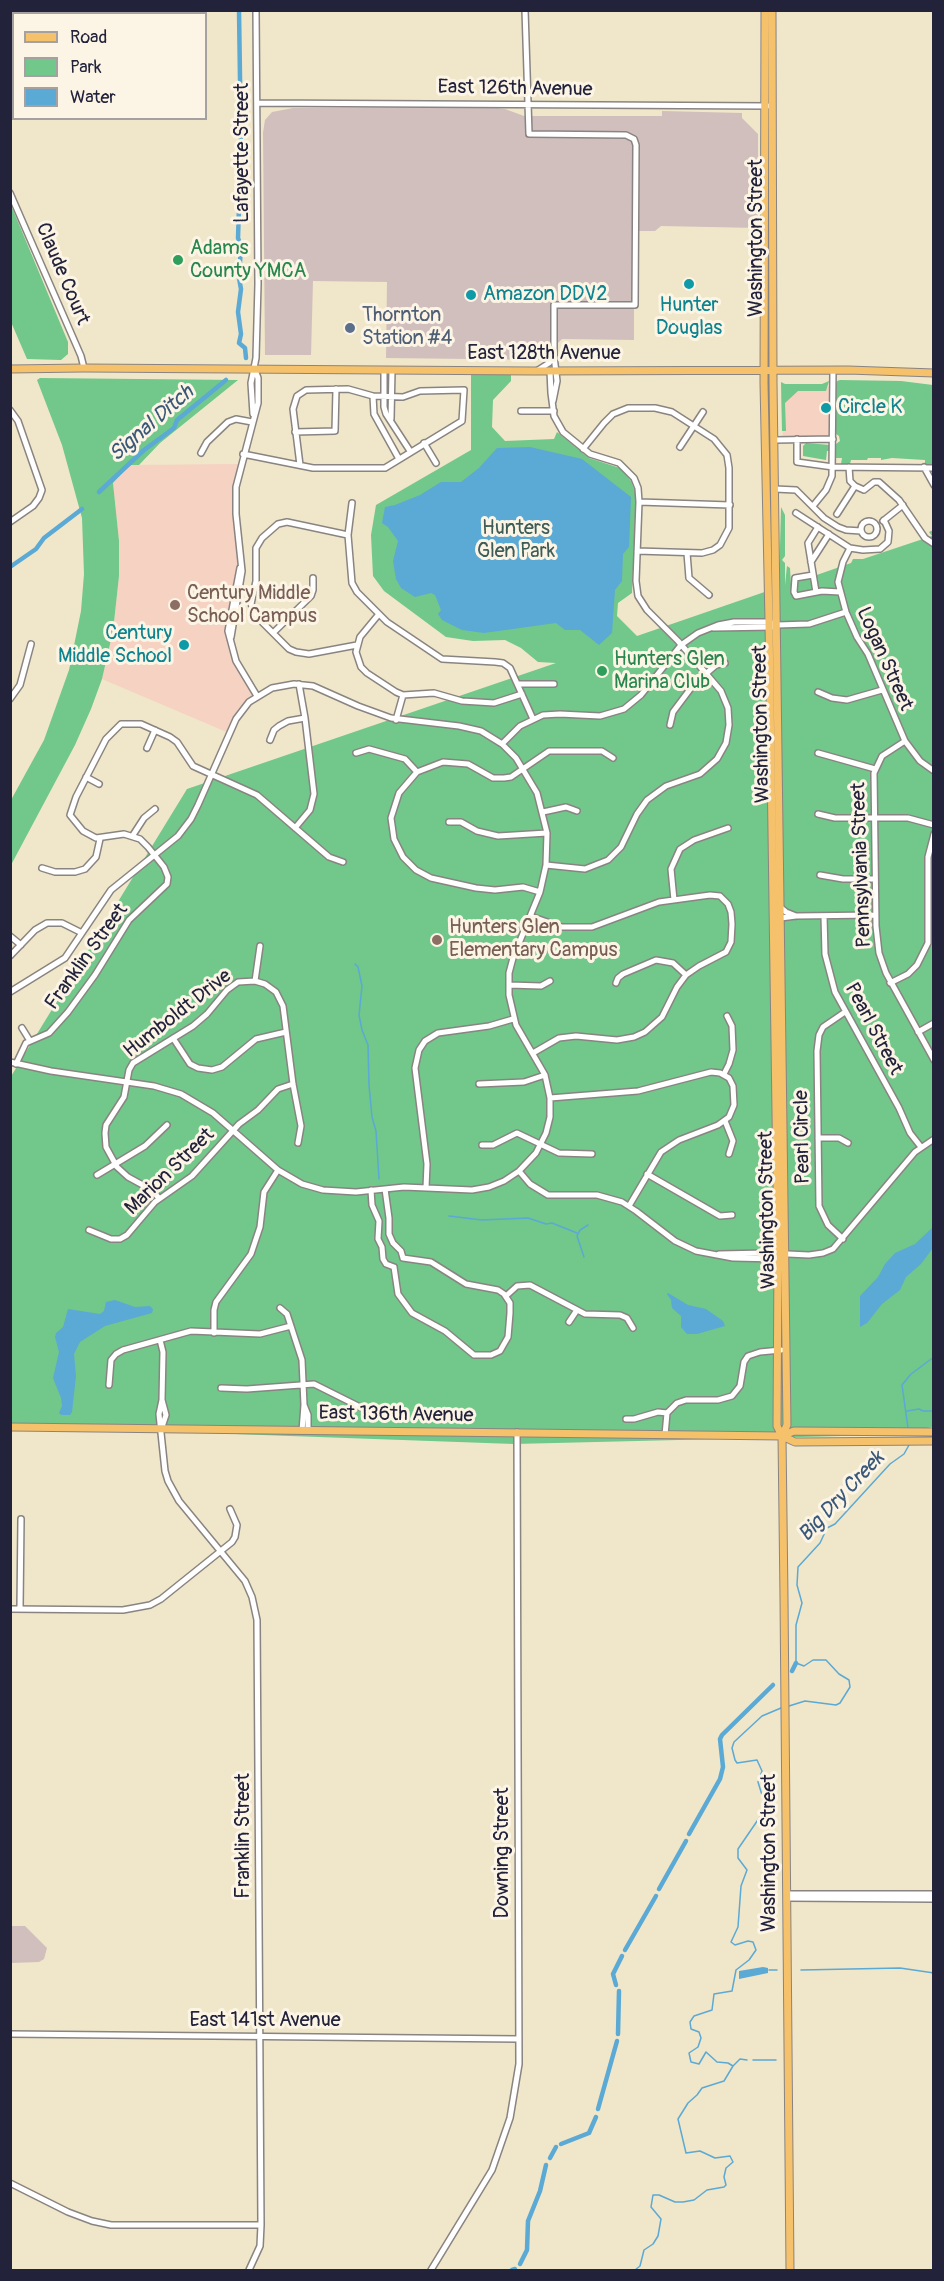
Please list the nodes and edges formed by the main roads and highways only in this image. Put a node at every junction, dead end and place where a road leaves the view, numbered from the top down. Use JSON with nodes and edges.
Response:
{"nodes":[{"id":1,"x":765,"y":10,"type":"edge"},
{"id":2,"x":772,"y":10,"type":"edge"},
{"id":3,"x":769,"y":106,"type":"junction"},
{"id":4,"x":10,"y":369,"type":"edge"},
{"id":5,"x":764,"y":370,"type":"junction"},
{"id":6,"x":774,"y":370,"type":"junction"},
{"id":7,"x":933,"y":373,"type":"edge"},
{"id":8,"x":771,"y":489,"type":"junction"},
{"id":9,"x":772,"y":625,"type":"junction"},
{"id":10,"x":777,"y":919,"type":"junction"},
{"id":11,"x":780,"y":1256,"type":"junction"},
{"id":12,"x":10,"y":1427,"type":"edge"},
{"id":13,"x":931,"y":1432,"type":"edge"},
{"id":14,"x":782,"y":1436,"type":"junction"},
{"id":15,"x":931,"y":1441,"type":"edge"},
{"id":16,"x":790,"y":2271,"type":"edge"}],
"edges":[{"from":1,"to":3,"type":"main road","name":"Washington Street"},
{"from":2,"to":3,"type":"main road","name":"Washington Street"},
{"from":3,"to":5,"type":"main road","name":"Washington Street"},
{"from":3,"to":6,"type":"main road","name":"Washington Street"},
{"from":4,"to":5,"type":"main road","name":"East 128th Avenue"},
{"from":5,"to":6,"type":"main road","name":"East 128th Avenue"},
{"from":5,"to":8,"type":"main road","name":"Washington Street"},
{"from":6,"to":7,"type":"main road","name":"East 128th Avenue"},
{"from":6,"to":8,"type":"main road","name":"Washington Street"},
{"from":8,"to":9,"type":"main road","name":"Washington Street"},
{"from":9,"to":10,"type":"main road","name":"Washington Street"},
{"from":9,"to":10,"type":"main road","name":"Washington Street"},
{"from":10,"to":11,"type":"main road","name":"Washington Street"},
{"from":11,"to":14,"type":"main road","name":"Washington Street"},
{"from":11,"to":14,"type":"main road","name":"Washington Street"},
{"from":12,"to":14,"type":"main road","name":"East 136th Avenue"},
{"from":13,"to":14,"type":"main road","name":"East 136th Avenue"},
{"from":14,"to":15,"type":"main road","name":"East 136th Avenue"},
{"from":14,"to":16,"type":"main road","name":"Washington Street"}]}
